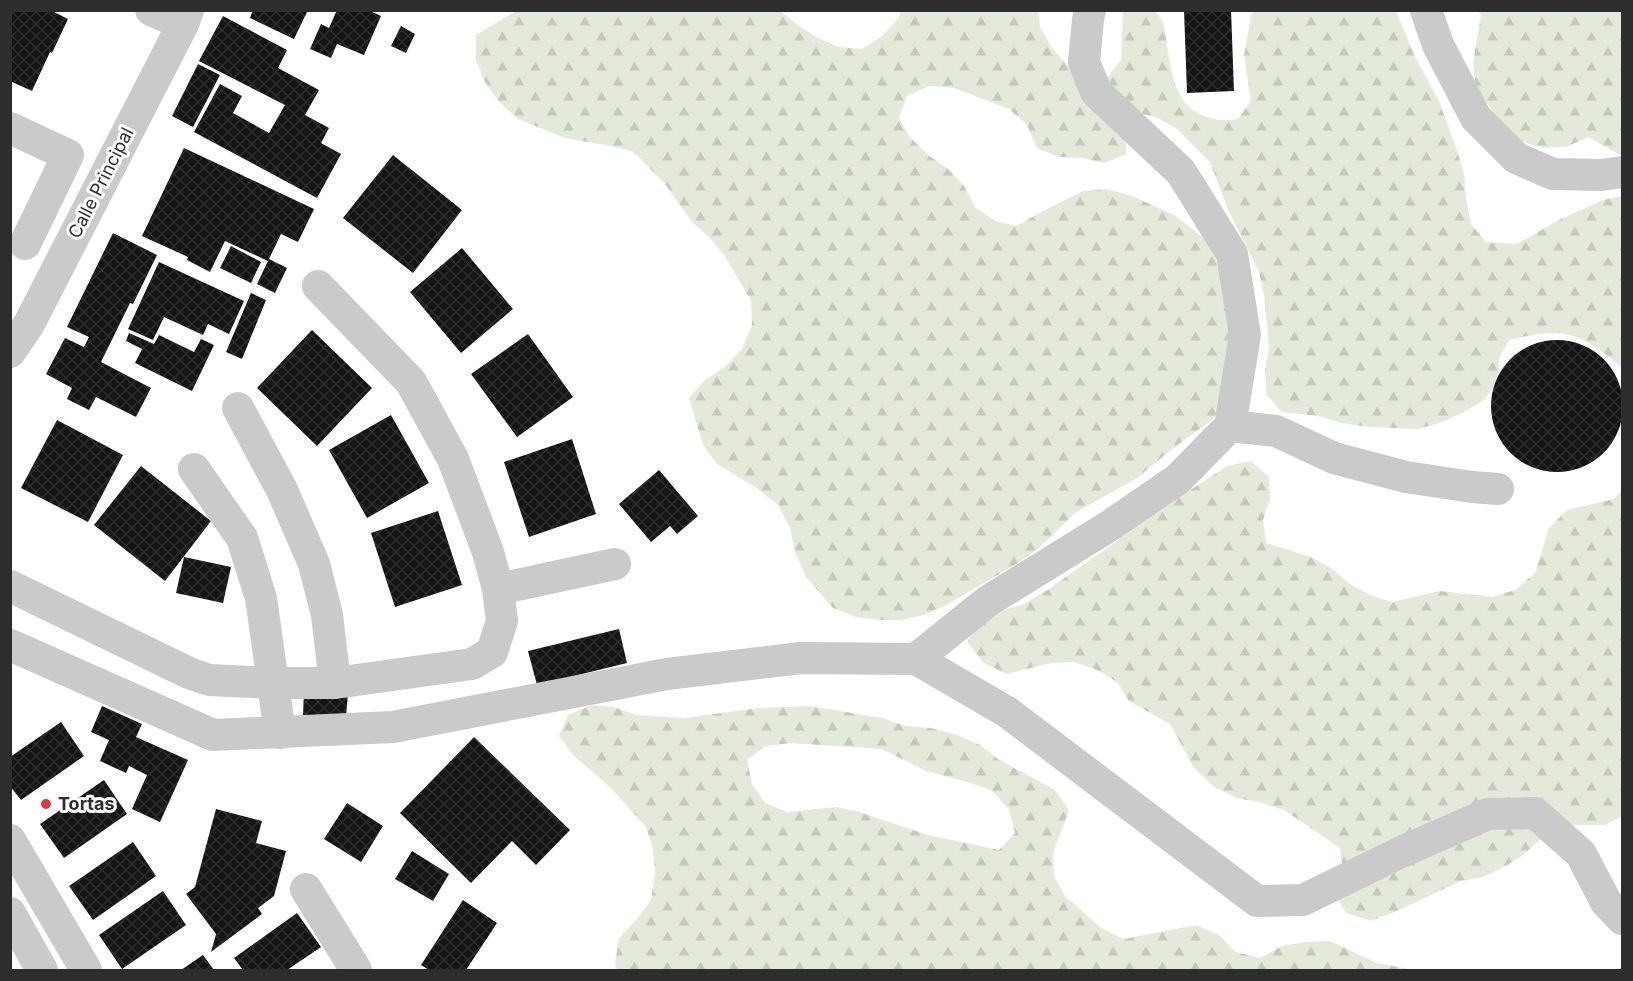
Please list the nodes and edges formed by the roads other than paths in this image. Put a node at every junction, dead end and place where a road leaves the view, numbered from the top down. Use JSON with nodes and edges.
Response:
{"nodes":[{"id":1,"x":151,"y":10,"type":"edge"},
{"id":2,"x":1090,"y":10,"type":"edge"},
{"id":3,"x":1426,"y":10,"type":"edge"},
{"id":4,"x":186,"y":17,"type":"edge"},
{"id":5,"x":10,"y":128,"type":"edge"},
{"id":6,"x":68,"y":155,"type":"junction"},
{"id":7,"x":1623,"y":172,"type":"edge"},
{"id":8,"x":106,"y":174,"type":"junction"},
{"id":9,"x":25,"y":244,"type":"dead end"},
{"id":10,"x":318,"y":286,"type":"dead end"},
{"id":11,"x":20,"y":321,"type":"edge"},
{"id":12,"x":10,"y":352,"type":"edge"},
{"id":13,"x":238,"y":408,"type":"dead end"},
{"id":14,"x":1230,"y":426,"type":"junction"},
{"id":15,"x":194,"y":469,"type":"dead end"},
{"id":16,"x":1498,"y":489,"type":"dead end"},
{"id":17,"x":615,"y":564,"type":"dead end"},
{"id":18,"x":10,"y":586,"type":"edge"},
{"id":19,"x":498,"y":589,"type":"junction"},
{"id":20,"x":10,"y":645,"type":"edge"},
{"id":21,"x":916,"y":659,"type":"junction"},
{"id":22,"x":272,"y":683,"type":"junction"},
{"id":23,"x":335,"y":683,"type":"junction"},
{"id":24,"x":280,"y":732,"type":"junction"},
{"id":25,"x":10,"y":840,"type":"edge"},
{"id":26,"x":306,"y":889,"type":"dead end"},
{"id":27,"x":10,"y":913,"type":"edge"},
{"id":28,"x":1623,"y":919,"type":"edge"},
{"id":29,"x":42,"y":970,"type":"edge"},
{"id":30,"x":86,"y":970,"type":"edge"},
{"id":31,"x":356,"y":970,"type":"edge"}],
"edges":[{"from":1,"to":4,"type":"street"},
{"from":2,"to":14,"type":"street"},
{"from":3,"to":7,"type":"street"},
{"from":4,"to":8,"type":"street","name":"Calle Principal"},
{"from":5,"to":6,"type":"street"},
{"from":6,"to":8,"type":"street"},
{"from":6,"to":9,"type":"street"},
{"from":8,"to":11,"type":"street","name":"Calle Principal"},
{"from":10,"to":19,"type":"street"},
{"from":11,"to":12,"type":"street","name":"Calle Principal"},
{"from":13,"to":23,"type":"street"},
{"from":14,"to":16,"type":"street"},
{"from":14,"to":21,"type":"street"},
{"from":15,"to":22,"type":"street"},
{"from":17,"to":19,"type":"street"},
{"from":18,"to":22,"type":"street"},
{"from":19,"to":23,"type":"street"},
{"from":20,"to":24,"type":"street"},
{"from":21,"to":24,"type":"street"},
{"from":21,"to":28,"type":"street"},
{"from":22,"to":23,"type":"street"},
{"from":22,"to":24,"type":"street"},
{"from":25,"to":30,"type":"street"},
{"from":26,"to":31,"type":"street"},
{"from":27,"to":29,"type":"street"}]}
